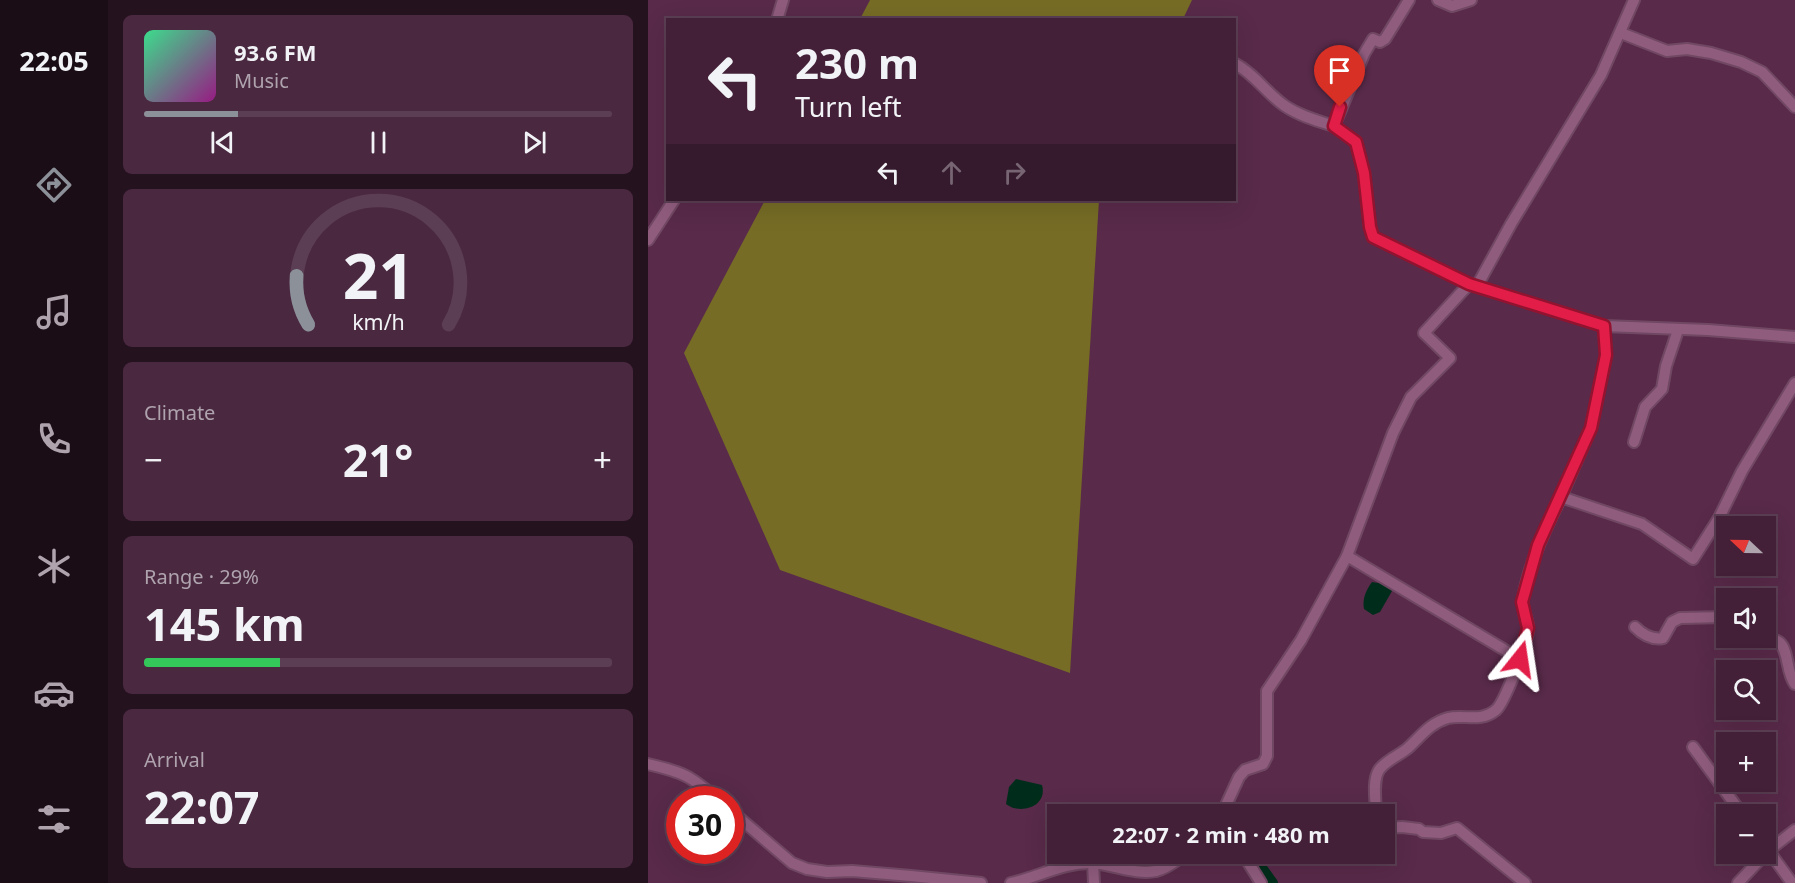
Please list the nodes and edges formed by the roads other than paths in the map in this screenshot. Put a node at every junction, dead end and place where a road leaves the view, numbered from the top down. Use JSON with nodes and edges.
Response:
{"nodes":[{"id":1,"x":783,"y":0,"type":"edge"},
{"id":2,"x":1409,"y":0,"type":"edge"},
{"id":3,"x":1438,"y":0,"type":"edge"},
{"id":4,"x":1471,"y":0,"type":"edge"},
{"id":5,"x":1634,"y":0,"type":"edge"},
{"id":6,"x":778,"y":18,"type":"edge"},
{"id":7,"x":1621,"y":33,"type":"junction"},
{"id":8,"x":1236,"y":64,"type":"edge"},
{"id":9,"x":1795,"y":107,"type":"edge"},
{"id":10,"x":1334,"y":126,"type":"junction"},
{"id":11,"x":673,"y":201,"type":"edge"},
{"id":12,"x":648,"y":240,"type":"edge"},
{"id":13,"x":1473,"y":285,"type":"junction"},
{"id":14,"x":1604,"y":326,"type":"junction"},
{"id":15,"x":1678,"y":330,"type":"junction"},
{"id":16,"x":1795,"y":337,"type":"edge"},
{"id":17,"x":1795,"y":383,"type":"edge"},
{"id":18,"x":1634,"y":442,"type":"dead end"},
{"id":19,"x":1561,"y":497,"type":"junction"},
{"id":20,"x":1347,"y":556,"type":"junction"},
{"id":21,"x":1716,"y":617,"type":"edge"},
{"id":22,"x":1635,"y":627,"type":"dead end"},
{"id":23,"x":1776,"y":641,"type":"edge"},
{"id":24,"x":1520,"y":659,"type":"junction"},
{"id":25,"x":1795,"y":684,"type":"edge"},
{"id":26,"x":1693,"y":747,"type":"dead end"},
{"id":27,"x":648,"y":764,"type":"edge"},
{"id":28,"x":702,"y":786,"type":"edge"},
{"id":29,"x":1226,"y":804,"type":"edge"},
{"id":30,"x":1376,"y":804,"type":"edge"},
{"id":31,"x":1735,"y":804,"type":"edge"},
{"id":32,"x":744,"y":822,"type":"edge"},
{"id":33,"x":1395,"y":827,"type":"edge"},
{"id":34,"x":1795,"y":830,"type":"edge"},
{"id":35,"x":1776,"y":843,"type":"edge"},
{"id":36,"x":1776,"y":861,"type":"edge"},
{"id":37,"x":1070,"y":864,"type":"edge"},
{"id":38,"x":1093,"y":864,"type":"edge"},
{"id":39,"x":1100,"y":864,"type":"edge"},
{"id":40,"x":1172,"y":864,"type":"edge"},
{"id":41,"x":1249,"y":864,"type":"edge"},
{"id":42,"x":1754,"y":864,"type":"edge"},
{"id":43,"x":981,"y":883,"type":"edge"},
{"id":44,"x":1011,"y":883,"type":"edge"},
{"id":45,"x":1094,"y":883,"type":"edge"},
{"id":46,"x":1261,"y":883,"type":"edge"},
{"id":47,"x":1526,"y":883,"type":"edge"},
{"id":48,"x":1738,"y":883,"type":"edge"},
{"id":49,"x":1792,"y":883,"type":"edge"}],
"edges":[{"from":1,"to":6,"type":"street"},
{"from":2,"to":10,"type":"street"},
{"from":3,"to":4,"type":"street"},
{"from":5,"to":7,"type":"street"},
{"from":7,"to":9,"type":"street"},
{"from":7,"to":13,"type":"street"},
{"from":8,"to":10,"type":"street"},
{"from":10,"to":13,"type":"street"},
{"from":11,"to":12,"type":"street"},
{"from":13,"to":14,"type":"street"},
{"from":13,"to":20,"type":"street"},
{"from":14,"to":15,"type":"street"},
{"from":14,"to":19,"type":"street"},
{"from":15,"to":16,"type":"street"},
{"from":15,"to":18,"type":"street"},
{"from":17,"to":19,"type":"street"},
{"from":19,"to":24,"type":"street"},
{"from":20,"to":24,"type":"street"},
{"from":20,"to":29,"type":"street"},
{"from":21,"to":22,"type":"street"},
{"from":23,"to":25,"type":"street"},
{"from":24,"to":30,"type":"street"},
{"from":26,"to":31,"type":"street"},
{"from":27,"to":28,"type":"street"},
{"from":32,"to":43,"type":"street"},
{"from":33,"to":47,"type":"street"},
{"from":34,"to":35,"type":"street"},
{"from":36,"to":49,"type":"street"},
{"from":37,"to":44,"type":"street"},
{"from":38,"to":45,"type":"street"},
{"from":39,"to":40,"type":"street"},
{"from":41,"to":46,"type":"street"},
{"from":42,"to":48,"type":"street"}]}
